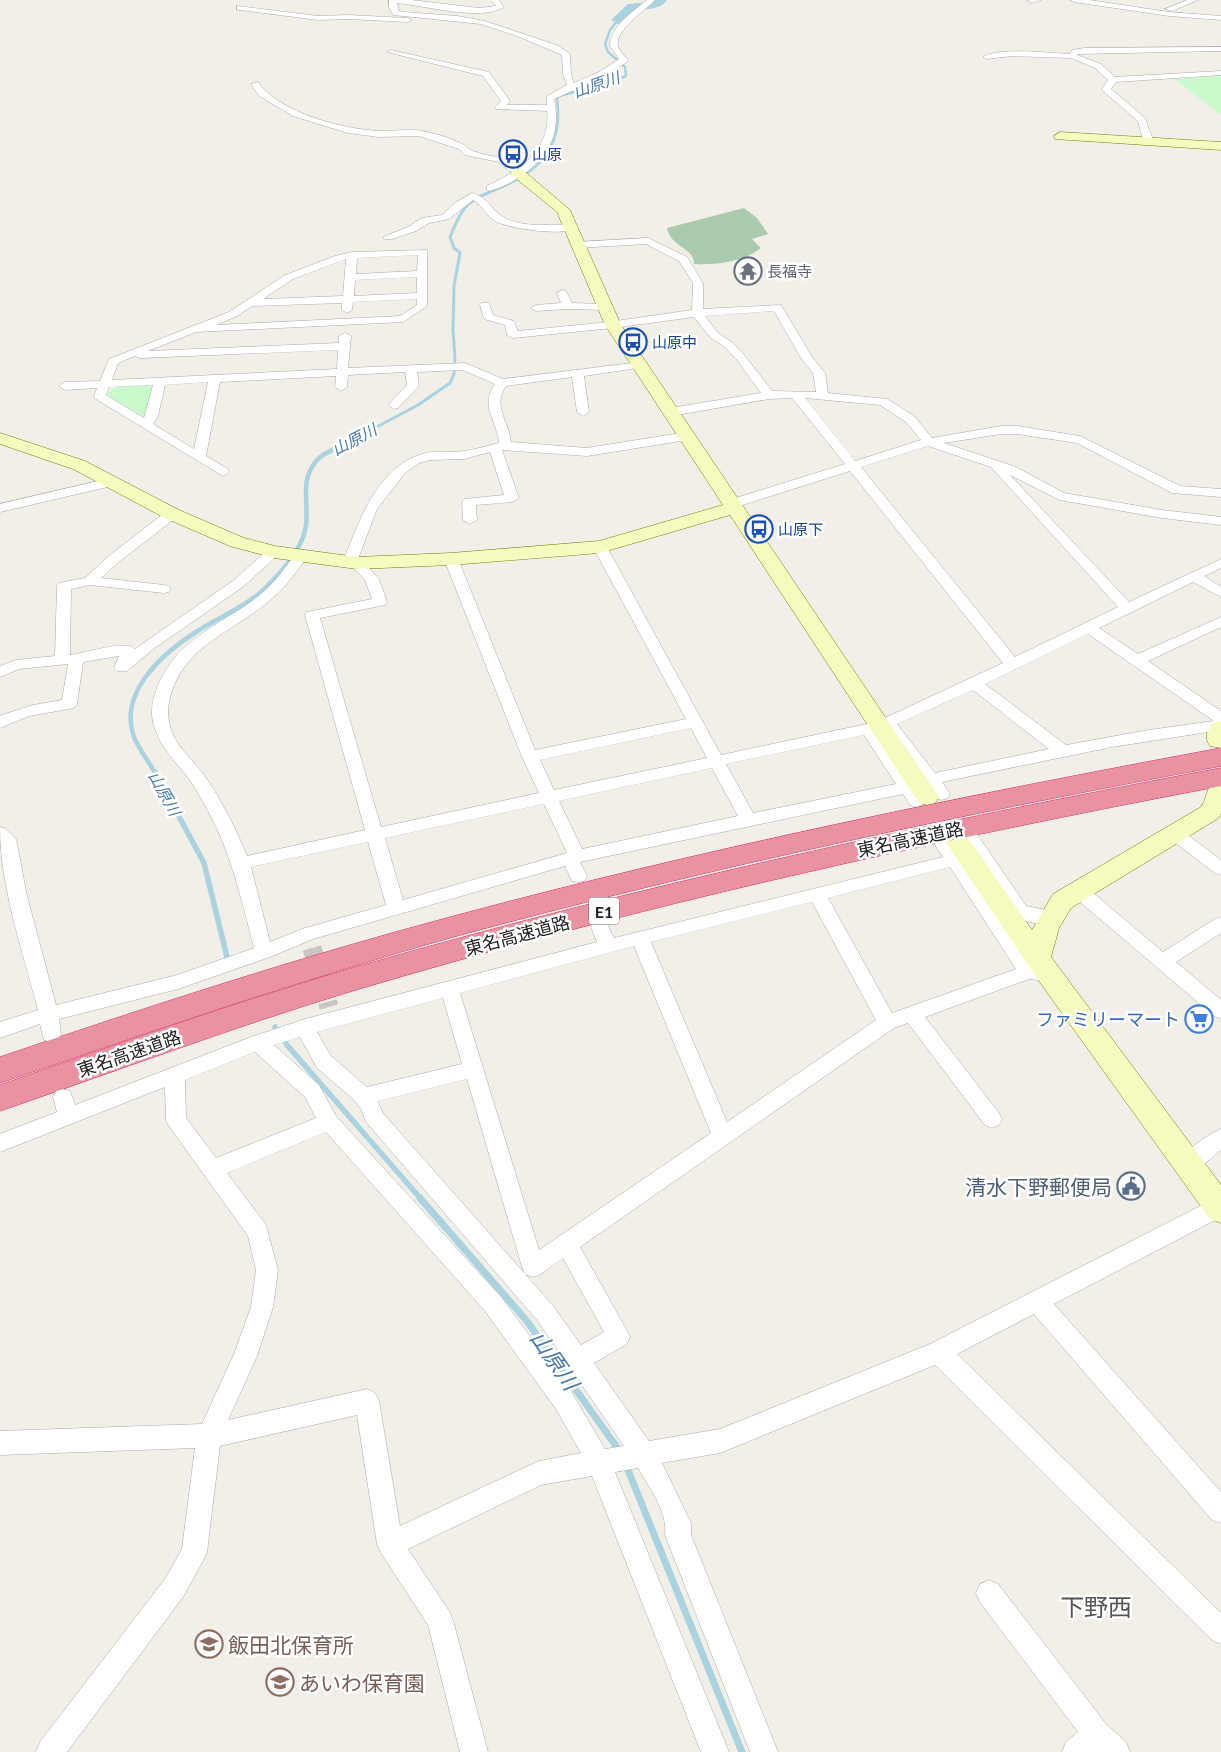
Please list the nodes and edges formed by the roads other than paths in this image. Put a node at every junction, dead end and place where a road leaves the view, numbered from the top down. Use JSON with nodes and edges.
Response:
{"nodes":[{"id":1,"x":394,"y":0,"type":"edge"},
{"id":2,"x":495,"y":0,"type":"edge"},
{"id":3,"x":651,"y":0,"type":"edge"},
{"id":4,"x":1037,"y":0,"type":"edge"},
{"id":5,"x":1074,"y":0,"type":"edge"},
{"id":6,"x":1031,"y":1,"type":"edge"},
{"id":7,"x":1194,"y":1,"type":"edge"},
{"id":8,"x":1203,"y":4,"type":"dead end"},
{"id":9,"x":1212,"y":7,"type":"dead end"},
{"id":10,"x":240,"y":8,"type":"dead end"},
{"id":11,"x":1221,"y":11,"type":"edge"},
{"id":12,"x":1156,"y":12,"type":"junction"},
{"id":13,"x":1203,"y":16,"type":"junction"},
{"id":14,"x":423,"y":17,"type":"junction"},
{"id":15,"x":1221,"y":18,"type":"edge"},
{"id":16,"x":1221,"y":48,"type":"edge"},
{"id":17,"x":391,"y":52,"type":"dead end"},
{"id":18,"x":1072,"y":56,"type":"junction"},
{"id":19,"x":987,"y":57,"type":"dead end"},
{"id":20,"x":1221,"y":73,"type":"edge"},
{"id":21,"x":1113,"y":80,"type":"junction"},
{"id":22,"x":255,"y":84,"type":"dead end"},
{"id":23,"x":572,"y":88,"type":"junction"},
{"id":24,"x":552,"y":108,"type":"junction"},
{"id":25,"x":1060,"y":136,"type":"dead end"},
{"id":26,"x":1148,"y":140,"type":"junction"},
{"id":27,"x":1221,"y":146,"type":"edge"},
{"id":28,"x":521,"y":176,"type":"junction"},
{"id":29,"x":490,"y":188,"type":"dead end"},
{"id":30,"x":569,"y":228,"type":"junction"},
{"id":31,"x":388,"y":236,"type":"dead end"},
{"id":32,"x":577,"y":245,"type":"junction"},
{"id":33,"x":352,"y":256,"type":"junction"},
{"id":34,"x":423,"y":274,"type":"junction"},
{"id":35,"x":350,"y":277,"type":"junction"},
{"id":36,"x":562,"y":293,"type":"dead end"},
{"id":37,"x":422,"y":296,"type":"junction"},
{"id":38,"x":348,"y":299,"type":"junction"},
{"id":39,"x":250,"y":303,"type":"junction"},
{"id":40,"x":485,"y":305,"type":"dead end"},
{"id":41,"x":568,"y":306,"type":"junction"},
{"id":42,"x":604,"y":307,"type":"junction"},
{"id":43,"x":536,"y":308,"type":"dead end"},
{"id":44,"x":697,"y":313,"type":"junction"},
{"id":45,"x":346,"y":322,"type":"junction"},
{"id":46,"x":613,"y":324,"type":"junction"},
{"id":47,"x":195,"y":329,"type":"junction"},
{"id":48,"x":344,"y":346,"type":"junction"},
{"id":49,"x":125,"y":356,"type":"junction"},
{"id":50,"x":640,"y":365,"type":"junction"},
{"id":51,"x":411,"y":370,"type":"junction"},
{"id":52,"x":577,"y":372,"type":"junction"},
{"id":53,"x":342,"y":373,"type":"junction"},
{"id":54,"x":216,"y":379,"type":"junction"},
{"id":55,"x":160,"y":382,"type":"junction"},
{"id":56,"x":502,"y":383,"type":"junction"},
{"id":57,"x":104,"y":384,"type":"junction"},
{"id":58,"x":65,"y":386,"type":"dead end"},
{"id":59,"x":341,"y":387,"type":"dead end"},
{"id":60,"x":795,"y":394,"type":"junction"},
{"id":61,"x":769,"y":395,"type":"junction"},
{"id":62,"x":822,"y":396,"type":"junction"},
{"id":63,"x":394,"y":405,"type":"dead end"},
{"id":64,"x":583,"y":412,"type":"dead end"},
{"id":65,"x":672,"y":412,"type":"junction"},
{"id":66,"x":147,"y":424,"type":"junction"},
{"id":67,"x":687,"y":436,"type":"junction"},
{"id":68,"x":0,"y":438,"type":"edge"},
{"id":69,"x":928,"y":442,"type":"junction"},
{"id":70,"x":500,"y":446,"type":"junction"},
{"id":71,"x":199,"y":457,"type":"junction"},
{"id":72,"x":993,"y":464,"type":"junction"},
{"id":73,"x":852,"y":466,"type":"junction"},
{"id":74,"x":223,"y":472,"type":"dead end"},
{"id":75,"x":111,"y":482,"type":"junction"},
{"id":76,"x":1221,"y":493,"type":"edge"},
{"id":77,"x":732,"y":506,"type":"junction"},
{"id":78,"x":0,"y":508,"type":"edge"},
{"id":79,"x":172,"y":514,"type":"junction"},
{"id":80,"x":470,"y":520,"type":"dead end"},
{"id":81,"x":1221,"y":521,"type":"edge"},
{"id":82,"x":600,"y":547,"type":"junction"},
{"id":83,"x":274,"y":552,"type":"junction"},
{"id":84,"x":301,"y":556,"type":"junction"},
{"id":85,"x":451,"y":559,"type":"junction"},
{"id":86,"x":354,"y":562,"type":"junction"},
{"id":87,"x":1221,"y":563,"type":"edge"},
{"id":88,"x":1194,"y":576,"type":"junction"},
{"id":89,"x":90,"y":581,"type":"junction"},
{"id":90,"x":133,"y":584,"type":"junction"},
{"id":91,"x":164,"y":589,"type":"dead end"},
{"id":92,"x":1221,"y":593,"type":"edge"},
{"id":93,"x":129,"y":599,"type":"dead end"},
{"id":94,"x":1127,"y":608,"type":"junction"},
{"id":95,"x":1221,"y":621,"type":"edge"},
{"id":96,"x":1088,"y":627,"type":"junction"},
{"id":97,"x":69,"y":660,"type":"junction"},
{"id":98,"x":1137,"y":660,"type":"junction"},
{"id":99,"x":1012,"y":664,"type":"junction"},
{"id":100,"x":0,"y":672,"type":"edge"},
{"id":101,"x":974,"y":683,"type":"junction"},
{"id":102,"x":1221,"y":718,"type":"edge"},
{"id":103,"x":696,"y":722,"type":"junction"},
{"id":104,"x":0,"y":723,"type":"edge"},
{"id":105,"x":878,"y":726,"type":"junction"},
{"id":106,"x":1220,"y":738,"type":"edge"},
{"id":107,"x":1064,"y":752,"type":"junction"},
{"id":108,"x":530,"y":757,"type":"junction"},
{"id":109,"x":717,"y":761,"type":"junction"},
{"id":110,"x":925,"y":792,"type":"junction"},
{"id":111,"x":1220,"y":793,"type":"edge"},
{"id":112,"x":548,"y":796,"type":"junction"},
{"id":113,"x":748,"y":819,"type":"junction"},
{"id":114,"x":0,"y":833,"type":"edge"},
{"id":115,"x":375,"y":833,"type":"junction"},
{"id":116,"x":1175,"y":834,"type":"junction"},
{"id":117,"x":957,"y":846,"type":"junction"},
{"id":118,"x":574,"y":857,"type":"junction"},
{"id":119,"x":241,"y":863,"type":"junction"},
{"id":120,"x":1221,"y":869,"type":"edge"},
{"id":121,"x":578,"y":876,"type":"dead end"},
{"id":122,"x":1079,"y":891,"type":"junction"},
{"id":123,"x":817,"y":894,"type":"junction"},
{"id":124,"x":396,"y":908,"type":"junction"},
{"id":125,"x":1051,"y":917,"type":"junction"},
{"id":126,"x":1221,"y":924,"type":"edge"},
{"id":127,"x":600,"y":928,"type":"dead end"},
{"id":128,"x":640,"y":939,"type":"junction"},
{"id":129,"x":608,"y":946,"type":"junction"},
{"id":130,"x":264,"y":952,"type":"junction"},
{"id":131,"x":1162,"y":962,"type":"junction"},
{"id":132,"x":1038,"y":968,"type":"junction"},
{"id":133,"x":450,"y":990,"type":"junction"},
{"id":134,"x":1221,"y":1011,"type":"edge"},
{"id":135,"x":48,"y":1014,"type":"junction"},
{"id":136,"x":912,"y":1014,"type":"junction"},
{"id":137,"x":887,"y":1023,"type":"junction"},
{"id":138,"x":300,"y":1029,"type":"junction"},
{"id":139,"x":0,"y":1030,"type":"edge"},
{"id":140,"x":51,"y":1034,"type":"dead end"},
{"id":141,"x":264,"y":1041,"type":"junction"},
{"id":142,"x":473,"y":1069,"type":"junction"},
{"id":143,"x":0,"y":1070,"type":"edge"},
{"id":144,"x":175,"y":1075,"type":"junction"},
{"id":145,"x":363,"y":1096,"type":"junction"},
{"id":146,"x":0,"y":1098,"type":"edge"},
{"id":147,"x":992,"y":1119,"type":"dead end"},
{"id":148,"x":330,"y":1122,"type":"junction"},
{"id":149,"x":723,"y":1136,"type":"junction"},
{"id":150,"x":1221,"y":1138,"type":"edge"},
{"id":151,"x":0,"y":1143,"type":"edge"},
{"id":152,"x":1188,"y":1162,"type":"junction"},
{"id":153,"x":212,"y":1169,"type":"junction"},
{"id":154,"x":1220,"y":1208,"type":"edge"},
{"id":155,"x":567,"y":1244,"type":"junction"},
{"id":156,"x":524,"y":1273,"type":"junction"},
{"id":157,"x":1037,"y":1301,"type":"junction"},
{"id":158,"x":938,"y":1352,"type":"junction"},
{"id":159,"x":578,"y":1359,"type":"junction"},
{"id":160,"x":209,"y":1436,"type":"junction"},
{"id":161,"x":0,"y":1443,"type":"edge"},
{"id":162,"x":639,"y":1455,"type":"junction"},
{"id":163,"x":604,"y":1461,"type":"junction"},
{"id":164,"x":1221,"y":1511,"type":"edge"},
{"id":165,"x":390,"y":1544,"type":"junction"},
{"id":166,"x":989,"y":1593,"type":"dead end"},
{"id":167,"x":1221,"y":1631,"type":"edge"},
{"id":168,"x":1096,"y":1734,"type":"junction"},
{"id":169,"x":50,"y":1752,"type":"edge"},
{"id":170,"x":474,"y":1752,"type":"edge"},
{"id":171,"x":715,"y":1752,"type":"edge"},
{"id":172,"x":764,"y":1752,"type":"edge"},
{"id":173,"x":1076,"y":1752,"type":"edge"},
{"id":174,"x":1116,"y":1752,"type":"edge"}],
"edges":[{"from":1,"to":2,"type":"street"},
{"from":1,"to":14,"type":"street"},
{"from":3,"to":23,"type":"street"},
{"from":4,"to":6,"type":"street"},
{"from":5,"to":12,"type":"street"},
{"from":7,"to":8,"type":"street"},
{"from":7,"to":12,"type":"street"},
{"from":9,"to":11,"type":"street"},
{"from":10,"to":14,"type":"street"},
{"from":11,"to":13,"type":"street"},
{"from":12,"to":13,"type":"street"},
{"from":13,"to":15,"type":"street"},
{"from":14,"to":23,"type":"street"},
{"from":16,"to":18,"type":"street"},
{"from":17,"to":24,"type":"street"},
{"from":18,"to":19,"type":"street"},
{"from":18,"to":21,"type":"street"},
{"from":20,"to":21,"type":"street"},
{"from":21,"to":26,"type":"street"},
{"from":22,"to":28,"type":"street"},
{"from":23,"to":24,"type":"street"},
{"from":24,"to":28,"type":"street"},
{"from":25,"to":26,"type":"street"},
{"from":26,"to":27,"type":"street"},
{"from":28,"to":29,"type":"street"},
{"from":28,"to":30,"type":"street"},
{"from":30,"to":31,"type":"street"},
{"from":30,"to":32,"type":"street"},
{"from":32,"to":42,"type":"street"},
{"from":32,"to":44,"type":"street"},
{"from":33,"to":34,"type":"street"},
{"from":33,"to":35,"type":"street"},
{"from":33,"to":39,"type":"street"},
{"from":34,"to":35,"type":"street"},
{"from":34,"to":37,"type":"street"},
{"from":35,"to":38,"type":"street"},
{"from":36,"to":41,"type":"street"},
{"from":37,"to":38,"type":"street"},
{"from":37,"to":45,"type":"street"},
{"from":38,"to":39,"type":"street"},
{"from":38,"to":45,"type":"street"},
{"from":39,"to":47,"type":"street"},
{"from":40,"to":46,"type":"street"},
{"from":41,"to":42,"type":"street"},
{"from":41,"to":43,"type":"street"},
{"from":42,"to":46,"type":"street"},
{"from":44,"to":46,"type":"street"},
{"from":44,"to":61,"type":"street"},
{"from":44,"to":62,"type":"street"},
{"from":45,"to":47,"type":"street"},
{"from":45,"to":48,"type":"street"},
{"from":46,"to":50,"type":"street"},
{"from":47,"to":49,"type":"street"},
{"from":48,"to":49,"type":"street"},
{"from":48,"to":53,"type":"street"},
{"from":49,"to":57,"type":"street"},
{"from":50,"to":52,"type":"street"},
{"from":50,"to":65,"type":"street"},
{"from":51,"to":53,"type":"street"},
{"from":51,"to":56,"type":"street"},
{"from":51,"to":63,"type":"street"},
{"from":52,"to":56,"type":"street"},
{"from":52,"to":64,"type":"street"},
{"from":53,"to":54,"type":"street"},
{"from":53,"to":59,"type":"street"},
{"from":54,"to":55,"type":"street"},
{"from":54,"to":71,"type":"street"},
{"from":55,"to":57,"type":"street"},
{"from":55,"to":66,"type":"street"},
{"from":56,"to":70,"type":"street"},
{"from":57,"to":58,"type":"street"},
{"from":57,"to":66,"type":"street"},
{"from":60,"to":61,"type":"street"},
{"from":60,"to":62,"type":"street"},
{"from":60,"to":73,"type":"street"},
{"from":61,"to":65,"type":"street"},
{"from":62,"to":69,"type":"street"},
{"from":65,"to":67,"type":"street"},
{"from":66,"to":71,"type":"street"},
{"from":67,"to":70,"type":"street"},
{"from":67,"to":77,"type":"street"},
{"from":68,"to":75,"type":"street"},
{"from":69,"to":72,"type":"street"},
{"from":69,"to":73,"type":"street"},
{"from":69,"to":76,"type":"street"},
{"from":70,"to":80,"type":"street"},
{"from":70,"to":86,"type":"street"},
{"from":71,"to":74,"type":"street"},
{"from":72,"to":81,"type":"street"},
{"from":72,"to":94,"type":"street"},
{"from":73,"to":77,"type":"street"},
{"from":73,"to":99,"type":"street"},
{"from":75,"to":78,"type":"street"},
{"from":75,"to":79,"type":"street"},
{"from":77,"to":82,"type":"street"},
{"from":77,"to":105,"type":"street"},
{"from":79,"to":83,"type":"street"},
{"from":79,"to":89,"type":"street"},
{"from":82,"to":85,"type":"street"},
{"from":82,"to":103,"type":"street"},
{"from":83,"to":84,"type":"street"},
{"from":83,"to":97,"type":"street"},
{"from":84,"to":86,"type":"street"},
{"from":84,"to":119,"type":"street"},
{"from":85,"to":86,"type":"street"},
{"from":85,"to":108,"type":"street"},
{"from":86,"to":115,"type":"street"},
{"from":87,"to":88,"type":"street"},
{"from":88,"to":92,"type":"street"},
{"from":88,"to":94,"type":"street"},
{"from":89,"to":90,"type":"street"},
{"from":89,"to":97,"type":"street"},
{"from":90,"to":91,"type":"street"},
{"from":90,"to":93,"type":"street"},
{"from":94,"to":96,"type":"street"},
{"from":95,"to":98,"type":"street"},
{"from":96,"to":98,"type":"street"},
{"from":96,"to":99,"type":"street"},
{"from":97,"to":100,"type":"street"},
{"from":97,"to":104,"type":"street"},
{"from":98,"to":102,"type":"street"},
{"from":99,"to":101,"type":"street"},
{"from":101,"to":105,"type":"street"},
{"from":101,"to":107,"type":"street"},
{"from":103,"to":108,"type":"street"},
{"from":103,"to":109,"type":"street"},
{"from":105,"to":109,"type":"street"},
{"from":105,"to":110,"type":"street"},
{"from":106,"to":107,"type":"street"},
{"from":106,"to":143,"type":"highway","name":"東名高速道路","number":"E1"},
{"from":107,"to":110,"type":"street"},
{"from":108,"to":112,"type":"street"},
{"from":109,"to":112,"type":"street"},
{"from":109,"to":113,"type":"street"},
{"from":110,"to":113,"type":"street"},
{"from":111,"to":116,"type":"street"},
{"from":111,"to":146,"type":"highway","name":"東名高速道路","number":"E1"},
{"from":112,"to":115,"type":"street"},
{"from":112,"to":118,"type":"street"},
{"from":113,"to":118,"type":"street"},
{"from":114,"to":135,"type":"street"},
{"from":115,"to":119,"type":"street"},
{"from":115,"to":124,"type":"street"},
{"from":116,"to":120,"type":"street"},
{"from":116,"to":122,"type":"street"},
{"from":117,"to":123,"type":"street"},
{"from":117,"to":125,"type":"street"},
{"from":117,"to":132,"type":"street"},
{"from":118,"to":121,"type":"street"},
{"from":118,"to":124,"type":"street"},
{"from":119,"to":130,"type":"street"},
{"from":122,"to":125,"type":"street"},
{"from":122,"to":131,"type":"street"},
{"from":123,"to":128,"type":"street"},
{"from":123,"to":137,"type":"street"},
{"from":124,"to":130,"type":"street"},
{"from":125,"to":132,"type":"street"},
{"from":126,"to":131,"type":"street"},
{"from":127,"to":129,"type":"street"},
{"from":128,"to":129,"type":"street"},
{"from":128,"to":149,"type":"street"},
{"from":129,"to":133,"type":"street"},
{"from":130,"to":135,"type":"street"},
{"from":131,"to":134,"type":"street"},
{"from":132,"to":136,"type":"street"},
{"from":132,"to":152,"type":"street"},
{"from":133,"to":138,"type":"street"},
{"from":133,"to":142,"type":"street"},
{"from":135,"to":139,"type":"street"},
{"from":135,"to":140,"type":"street"},
{"from":136,"to":137,"type":"street"},
{"from":136,"to":147,"type":"street"},
{"from":137,"to":149,"type":"street"},
{"from":138,"to":141,"type":"street"},
{"from":138,"to":145,"type":"street"},
{"from":141,"to":144,"type":"street"},
{"from":141,"to":148,"type":"street"},
{"from":142,"to":145,"type":"street"},
{"from":142,"to":156,"type":"street"},
{"from":144,"to":151,"type":"street"},
{"from":144,"to":153,"type":"street"},
{"from":145,"to":156,"type":"street"},
{"from":148,"to":153,"type":"street"},
{"from":148,"to":163,"type":"street"},
{"from":149,"to":155,"type":"street"},
{"from":150,"to":152,"type":"street"},
{"from":152,"to":154,"type":"street"},
{"from":153,"to":160,"type":"street"},
{"from":154,"to":157,"type":"street"},
{"from":155,"to":156,"type":"street"},
{"from":155,"to":159,"type":"street"},
{"from":156,"to":159,"type":"street"},
{"from":157,"to":158,"type":"street"},
{"from":157,"to":164,"type":"street"},
{"from":158,"to":162,"type":"street"},
{"from":158,"to":167,"type":"street"},
{"from":159,"to":162,"type":"street"},
{"from":160,"to":161,"type":"street"},
{"from":160,"to":165,"type":"street"},
{"from":160,"to":169,"type":"street"},
{"from":162,"to":163,"type":"street"},
{"from":162,"to":172,"type":"street"},
{"from":163,"to":165,"type":"street"},
{"from":163,"to":171,"type":"street"},
{"from":165,"to":170,"type":"street"},
{"from":166,"to":168,"type":"street"},
{"from":168,"to":173,"type":"street"},
{"from":168,"to":174,"type":"street"}]}
